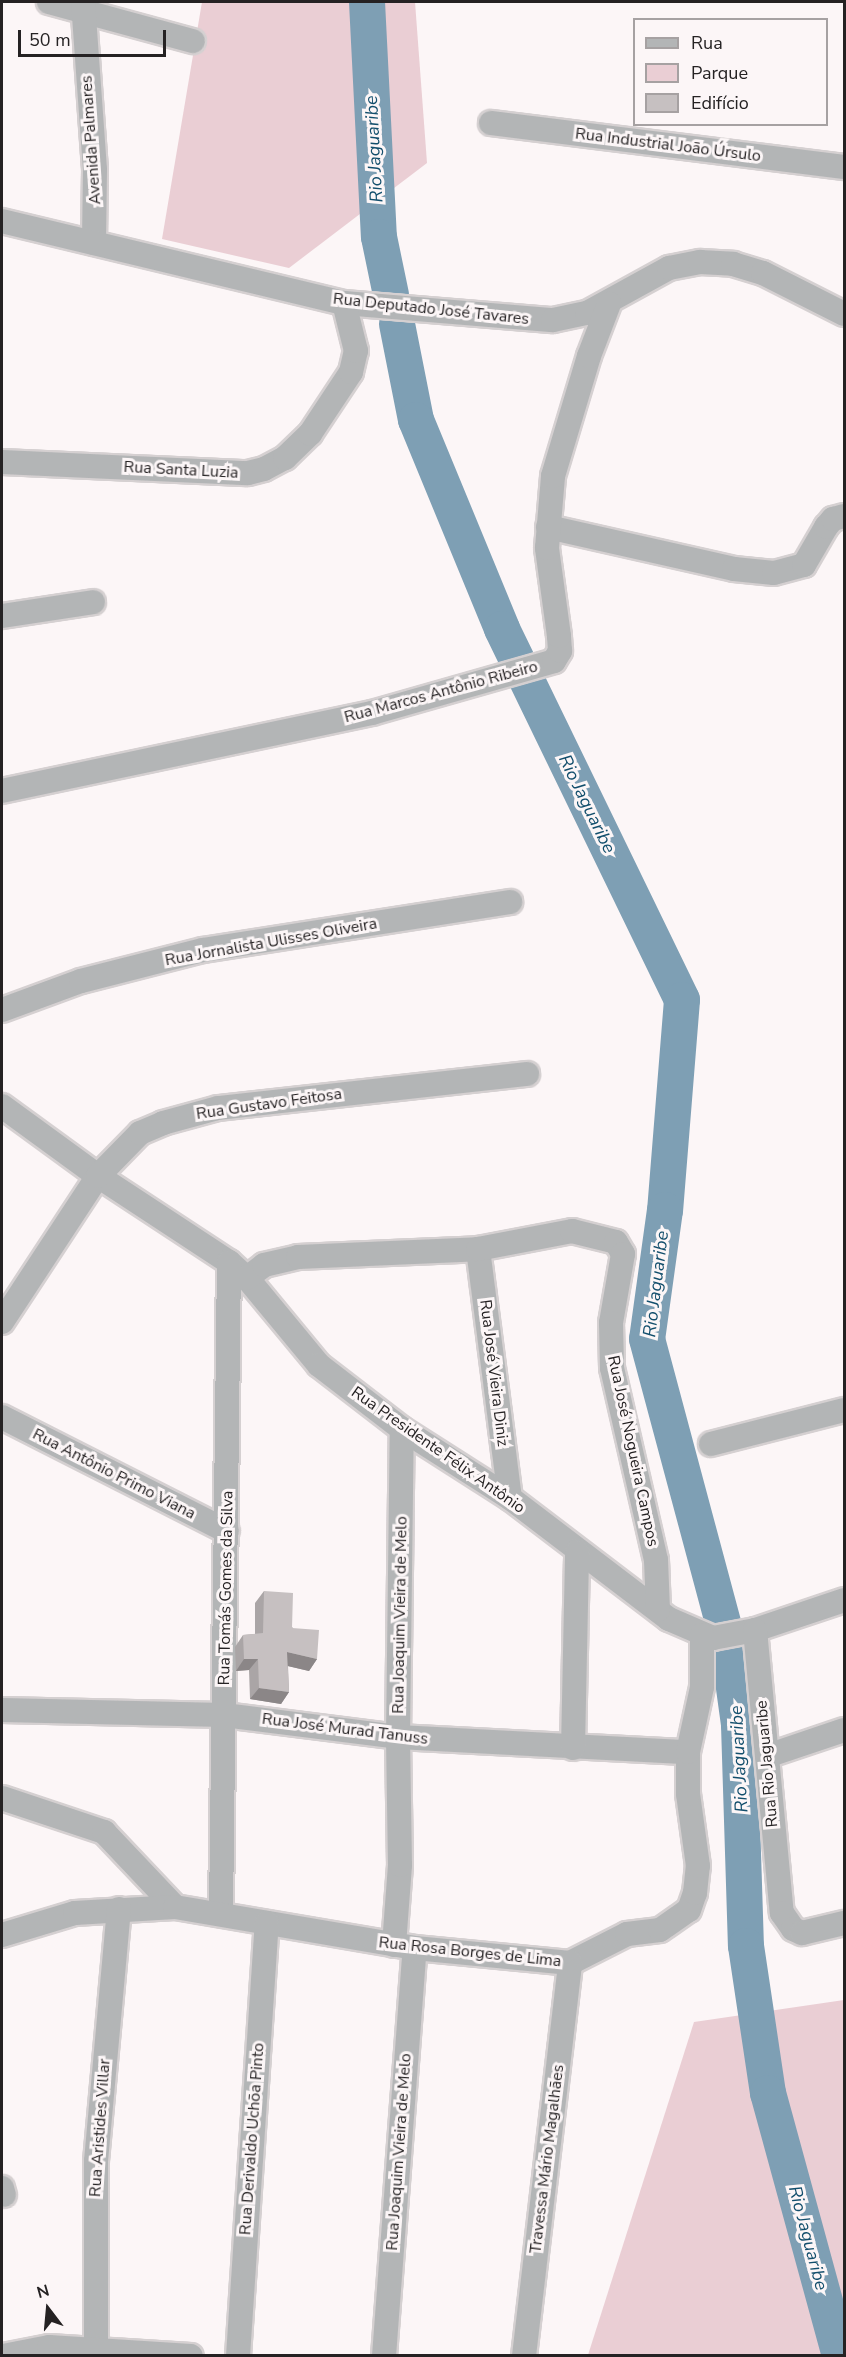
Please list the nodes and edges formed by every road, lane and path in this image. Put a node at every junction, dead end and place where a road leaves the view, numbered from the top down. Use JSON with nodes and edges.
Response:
{"nodes":[{"id":1,"x":49,"y":2,"type":"edge"},
{"id":2,"x":82,"y":6,"type":"edge"},
{"id":3,"x":193,"y":41,"type":"dead end"},
{"id":4,"x":491,"y":123,"type":"dead end"},
{"id":5,"x":844,"y":167,"type":"edge"},
{"id":6,"x":2,"y":221,"type":"edge"},
{"id":7,"x":93,"y":243,"type":"junction"},
{"id":8,"x":344,"y":303,"type":"junction"},
{"id":9,"x":609,"y":304,"type":"junction"},
{"id":10,"x":844,"y":314,"type":"edge"},
{"id":11,"x":2,"y":462,"type":"edge"},
{"id":12,"x":844,"y":516,"type":"edge"},
{"id":13,"x":548,"y":527,"type":"junction"},
{"id":14,"x":93,"y":602,"type":"dead end"},
{"id":15,"x":2,"y":616,"type":"edge"},
{"id":16,"x":2,"y":791,"type":"edge"},
{"id":17,"x":510,"y":902,"type":"dead end"},
{"id":18,"x":2,"y":1010,"type":"edge"},
{"id":19,"x":527,"y":1074,"type":"dead end"},
{"id":20,"x":2,"y":1106,"type":"edge"},
{"id":21,"x":98,"y":1176,"type":"junction"},
{"id":22,"x":478,"y":1249,"type":"junction"},
{"id":23,"x":229,"y":1262,"type":"junction"},
{"id":24,"x":247,"y":1278,"type":"junction"},
{"id":25,"x":2,"y":1322,"type":"edge"},
{"id":26,"x":844,"y":1410,"type":"edge"},
{"id":27,"x":2,"y":1417,"type":"edge"},
{"id":28,"x":402,"y":1429,"type":"junction"},
{"id":29,"x":711,"y":1444,"type":"dead end"},
{"id":30,"x":510,"y":1498,"type":"junction"},
{"id":31,"x":227,"y":1531,"type":"junction"},
{"id":32,"x":578,"y":1552,"type":"junction"},
{"id":33,"x":844,"y":1600,"type":"edge"},
{"id":34,"x":658,"y":1610,"type":"junction"},
{"id":35,"x":749,"y":1632,"type":"junction"},
{"id":36,"x":708,"y":1637,"type":"junction"},
{"id":37,"x":2,"y":1710,"type":"edge"},
{"id":38,"x":224,"y":1715,"type":"junction"},
{"id":39,"x":844,"y":1730,"type":"edge"},
{"id":40,"x":398,"y":1737,"type":"junction"},
{"id":41,"x":573,"y":1748,"type":"junction"},
{"id":42,"x":688,"y":1752,"type":"junction"},
{"id":43,"x":767,"y":1756,"type":"junction"},
{"id":44,"x":2,"y":1798,"type":"edge"},
{"id":45,"x":175,"y":1907,"type":"junction"},
{"id":46,"x":118,"y":1909,"type":"junction"},
{"id":47,"x":221,"y":1914,"type":"junction"},
{"id":48,"x":267,"y":1923,"type":"junction"},
{"id":49,"x":844,"y":1923,"type":"edge"},
{"id":50,"x":2,"y":1935,"type":"edge"},
{"id":51,"x":404,"y":1946,"type":"junction"},
{"id":52,"x":570,"y":1963,"type":"junction"},
{"id":53,"x":96,"y":2347,"type":"junction"},
{"id":54,"x":137,"y":2353,"type":"edge"},
{"id":55,"x":3,"y":2355,"type":"edge"},
{"id":56,"x":191,"y":2355,"type":"edge"},
{"id":57,"x":238,"y":2355,"type":"edge"},
{"id":58,"x":384,"y":2355,"type":"edge"},
{"id":59,"x":524,"y":2355,"type":"edge"}],
"edges":[{"from":1,"to":2,"type":"street"},
{"from":2,"to":3,"type":"street"},
{"from":2,"to":7,"type":"street","name":"Avenida Palmares"},
{"from":4,"to":5,"type":"street","name":"Rua Industrial João Úrsulo"},
{"from":6,"to":7,"type":"street","name":"Rua Deputado José Tavares"},
{"from":7,"to":8,"type":"street","name":"Rua Deputado José Tavares"},
{"from":8,"to":9,"type":"street","name":"Rua Deputado José Tavares"},
{"from":8,"to":11,"type":"street","name":"Rua Santa Luzia"},
{"from":9,"to":10,"type":"street","name":"Rua Deputado José Tavares"},
{"from":9,"to":13,"type":"street","name":"Rua Marcos Antônio Ribeiro"},
{"from":12,"to":13,"type":"street"},
{"from":13,"to":16,"type":"street","name":"Rua Marcos Antônio Ribeiro"},
{"from":14,"to":15,"type":"street"},
{"from":17,"to":18,"type":"street","name":"Rua Jornalista Ulisses Oliveira"},
{"from":19,"to":21,"type":"street","name":"Rua Gustavo Feitosa"},
{"from":20,"to":21,"type":"street","name":"Rua Presidente Félix Antônio"},
{"from":21,"to":23,"type":"street","name":"Rua Presidente Félix Antônio"},
{"from":21,"to":25,"type":"street","name":"Rua Gustavo Feitosa"},
{"from":22,"to":24,"type":"street","name":"Rua José Nogueira Campos"},
{"from":22,"to":30,"type":"street","name":"Rua José Vieira Diniz"},
{"from":22,"to":34,"type":"street","name":"Rua José Nogueira Campos"},
{"from":23,"to":24,"type":"street","name":"Rua Presidente Félix Antônio"},
{"from":23,"to":31,"type":"street","name":"Rua Tomás Gomes da Silva"},
{"from":24,"to":28,"type":"street","name":"Rua Presidente Félix Antônio"},
{"from":26,"to":29,"type":"street"},
{"from":27,"to":31,"type":"street","name":"Rua Antônio Primo Viana"},
{"from":28,"to":30,"type":"street","name":"Rua Presidente Félix Antônio"},
{"from":28,"to":40,"type":"street","name":"Rua Joaquim Vieira de Melo"},
{"from":30,"to":32,"type":"street","name":"Rua Presidente Félix Antônio"},
{"from":31,"to":38,"type":"street","name":"Rua Tomás Gomes da Silva"},
{"from":32,"to":34,"type":"street","name":"Rua Presidente Félix Antônio"},
{"from":32,"to":41,"type":"street"},
{"from":33,"to":35,"type":"street"},
{"from":34,"to":36,"type":"street","name":"Rua Presidente Félix Antônio"},
{"from":35,"to":36,"type":"street"},
{"from":35,"to":43,"type":"street","name":"Rua Rio Jaguaribe"},
{"from":36,"to":42,"type":"street","name":"Rua Rosa Borges de Lima"},
{"from":37,"to":38,"type":"street","name":"Rua José Murad Tanuss"},
{"from":38,"to":40,"type":"street","name":"Rua José Murad Tanuss"},
{"from":38,"to":47,"type":"street","name":"Rua Tomás Gomes da Silva"},
{"from":39,"to":43,"type":"street"},
{"from":40,"to":41,"type":"street","name":"Rua José Murad Tanuss"},
{"from":40,"to":51,"type":"street","name":"Rua Joaquim Vieira de Melo"},
{"from":41,"to":42,"type":"street","name":"Rua José Murad Tanuss"},
{"from":42,"to":52,"type":"street","name":"Rua Rosa Borges de Lima"},
{"from":43,"to":49,"type":"street","name":"Rua Rio Jaguaribe"},
{"from":44,"to":45,"type":"street"},
{"from":45,"to":46,"type":"street","name":"Rua Rosa Borges de Lima"},
{"from":45,"to":47,"type":"street","name":"Rua Rosa Borges de Lima"},
{"from":46,"to":50,"type":"street","name":"Rua Rosa Borges de Lima"},
{"from":46,"to":53,"type":"street","name":"Rua Aristides Villar"},
{"from":47,"to":48,"type":"street","name":"Rua Rosa Borges de Lima"},
{"from":48,"to":51,"type":"street","name":"Rua Rosa Borges de Lima"},
{"from":48,"to":57,"type":"street","name":"Rua Derivaldo Uchõa Pinto"},
{"from":51,"to":52,"type":"street","name":"Rua Rosa Borges de Lima"},
{"from":51,"to":58,"type":"street","name":"Rua Joaquim Vieira de Melo"},
{"from":52,"to":59,"type":"street","name":"Travessa Mário Magalhães"},
{"from":53,"to":54,"type":"street"},
{"from":53,"to":55,"type":"street"},
{"from":54,"to":56,"type":"street"}]}
